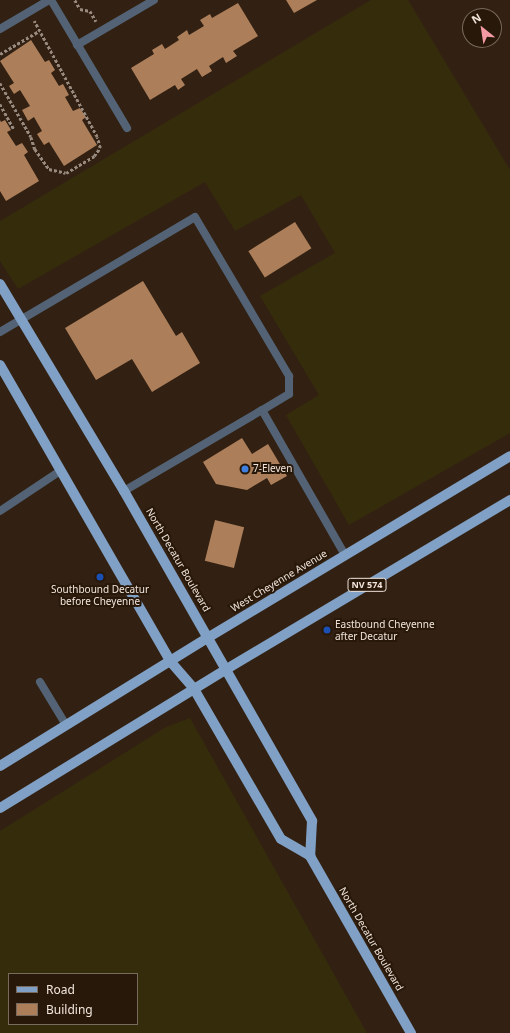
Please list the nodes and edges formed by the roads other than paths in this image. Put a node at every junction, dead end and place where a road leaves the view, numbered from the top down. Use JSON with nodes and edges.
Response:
{"nodes":[{"id":1,"x":50,"y":0,"type":"edge"},
{"id":2,"x":154,"y":0,"type":"edge"},
{"id":3,"x":0,"y":29,"type":"edge"},
{"id":4,"x":77,"y":45,"type":"junction"},
{"id":5,"x":127,"y":128,"type":"dead end"},
{"id":6,"x":0,"y":284,"type":"edge"},
{"id":7,"x":21,"y":319,"type":"junction"},
{"id":8,"x":0,"y":332,"type":"edge"},
{"id":9,"x":0,"y":365,"type":"edge"},
{"id":10,"x":262,"y":410,"type":"junction"},
{"id":11,"x":510,"y":456,"type":"edge"},
{"id":12,"x":60,"y":471,"type":"junction"},
{"id":13,"x":124,"y":491,"type":"junction"},
{"id":14,"x":510,"y":500,"type":"edge"},
{"id":15,"x":0,"y":510,"type":"edge"},
{"id":16,"x":345,"y":555,"type":"junction"},
{"id":17,"x":208,"y":637,"type":"junction"},
{"id":18,"x":170,"y":660,"type":"junction"},
{"id":19,"x":224,"y":670,"type":"junction"},
{"id":20,"x":40,"y":682,"type":"dead end"},
{"id":21,"x":194,"y":689,"type":"junction"},
{"id":22,"x":66,"y":725,"type":"junction"},
{"id":23,"x":0,"y":766,"type":"edge"},
{"id":24,"x":0,"y":808,"type":"edge"},
{"id":25,"x":310,"y":856,"type":"junction"},
{"id":26,"x":411,"y":1033,"type":"edge"}],
"edges":[{"from":1,"to":3,"type":"lane"},
{"from":1,"to":4,"type":"lane"},
{"from":2,"to":4,"type":"lane"},
{"from":4,"to":5,"type":"lane"},
{"from":6,"to":7,"type":"main road","name":"North Decatur Boulevard"},
{"from":7,"to":8,"type":"lane"},
{"from":7,"to":10,"type":"lane"},
{"from":7,"to":13,"type":"main road","name":"North Decatur Boulevard"},
{"from":9,"to":12,"type":"main road","name":"North Decatur Boulevard"},
{"from":10,"to":13,"type":"lane"},
{"from":10,"to":16,"type":"lane"},
{"from":11,"to":16,"type":"main road","name":"West Cheyenne Avenue"},
{"from":12,"to":15,"type":"lane"},
{"from":12,"to":18,"type":"main road","name":"North Decatur Boulevard"},
{"from":13,"to":17,"type":"main road","name":"North Decatur Boulevard"},
{"from":14,"to":19,"type":"main road","number":"NV 574"},
{"from":16,"to":17,"type":"main road","name":"West Cheyenne Avenue"},
{"from":17,"to":18,"type":"main road","name":"West Cheyenne Avenue"},
{"from":17,"to":19,"type":"main road","name":"North Decatur Boulevard"},
{"from":18,"to":21,"type":"main road","name":"North Decatur Boulevard"},
{"from":18,"to":22,"type":"main road","name":"West Cheyenne Avenue"},
{"from":19,"to":21,"type":"main road","number":"NV 574"},
{"from":19,"to":25,"type":"main road","name":"North Decatur Boulevard"},
{"from":20,"to":22,"type":"lane"},
{"from":21,"to":24,"type":"main road"},
{"from":21,"to":25,"type":"main road","name":"North Decatur Boulevard"},
{"from":22,"to":23,"type":"main road","name":"West Cheyenne Avenue"},
{"from":25,"to":26,"type":"main road","name":"North Decatur Boulevard"}]}
